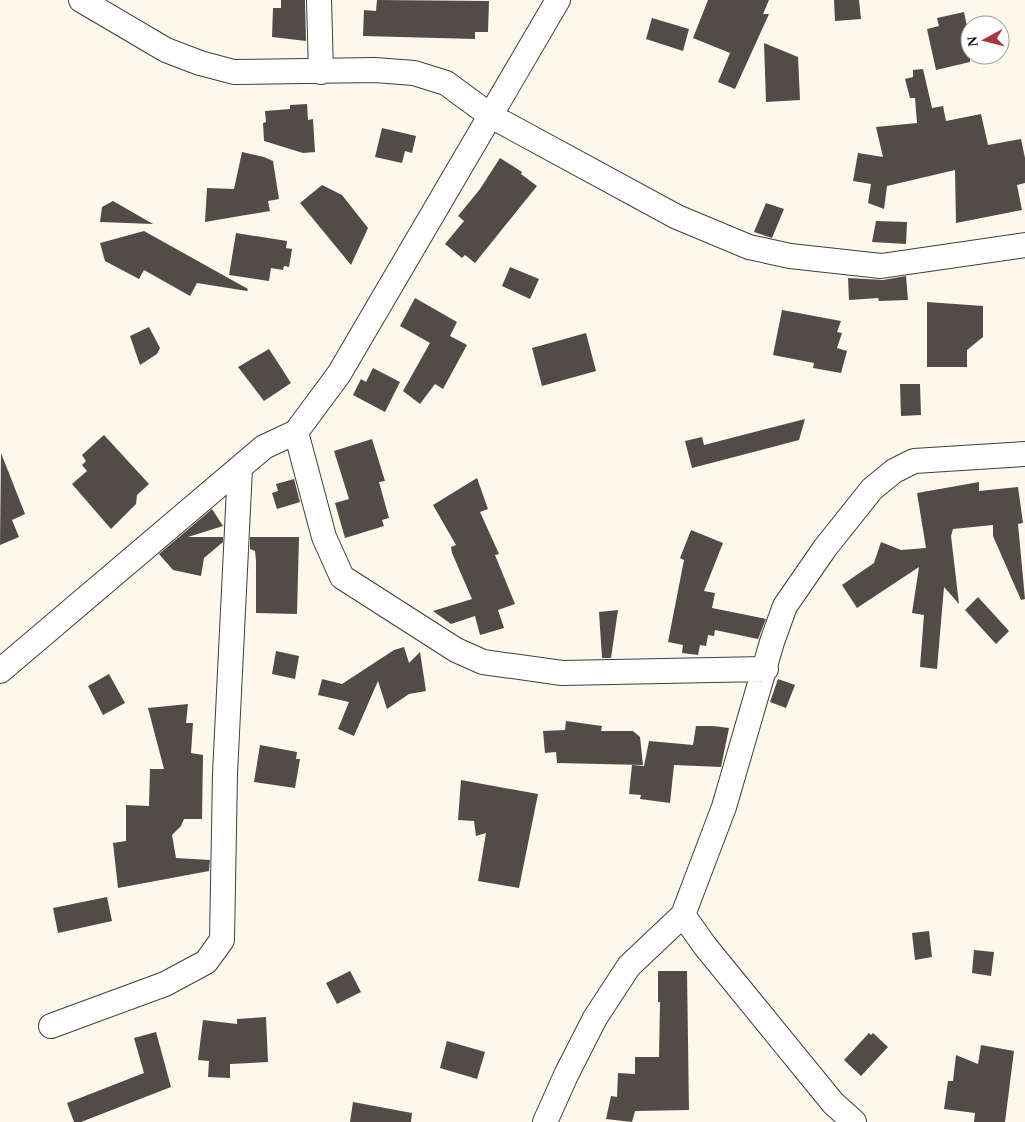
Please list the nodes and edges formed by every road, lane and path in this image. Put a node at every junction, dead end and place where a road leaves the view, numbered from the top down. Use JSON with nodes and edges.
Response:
{"nodes":[{"id":1,"x":82,"y":0,"type":"edge"},
{"id":2,"x":318,"y":0,"type":"edge"},
{"id":3,"x":558,"y":0,"type":"edge"},
{"id":4,"x":320,"y":72,"type":"junction"},
{"id":5,"x":491,"y":116,"type":"junction"},
{"id":6,"x":1025,"y":245,"type":"edge"},
{"id":7,"x":296,"y":432,"type":"junction"},
{"id":8,"x":1025,"y":454,"type":"edge"},
{"id":9,"x":240,"y":468,"type":"junction"},
{"id":10,"x":766,"y":669,"type":"junction"},
{"id":11,"x":0,"y":671,"type":"edge"},
{"id":12,"x":683,"y":915,"type":"junction"},
{"id":13,"x":51,"y":1026,"type":"dead end"},
{"id":14,"x":545,"y":1122,"type":"edge"},
{"id":15,"x":854,"y":1122,"type":"edge"}],
"edges":[{"from":1,"to":4,"type":"street"},
{"from":2,"to":4,"type":"street"},
{"from":3,"to":5,"type":"street"},
{"from":4,"to":5,"type":"street"},
{"from":5,"to":6,"type":"street"},
{"from":5,"to":7,"type":"street"},
{"from":7,"to":9,"type":"street"},
{"from":7,"to":10,"type":"street"},
{"from":8,"to":10,"type":"street"},
{"from":9,"to":11,"type":"street"},
{"from":9,"to":13,"type":"street"},
{"from":10,"to":12,"type":"street"},
{"from":12,"to":14,"type":"street"},
{"from":12,"to":15,"type":"street"}]}
